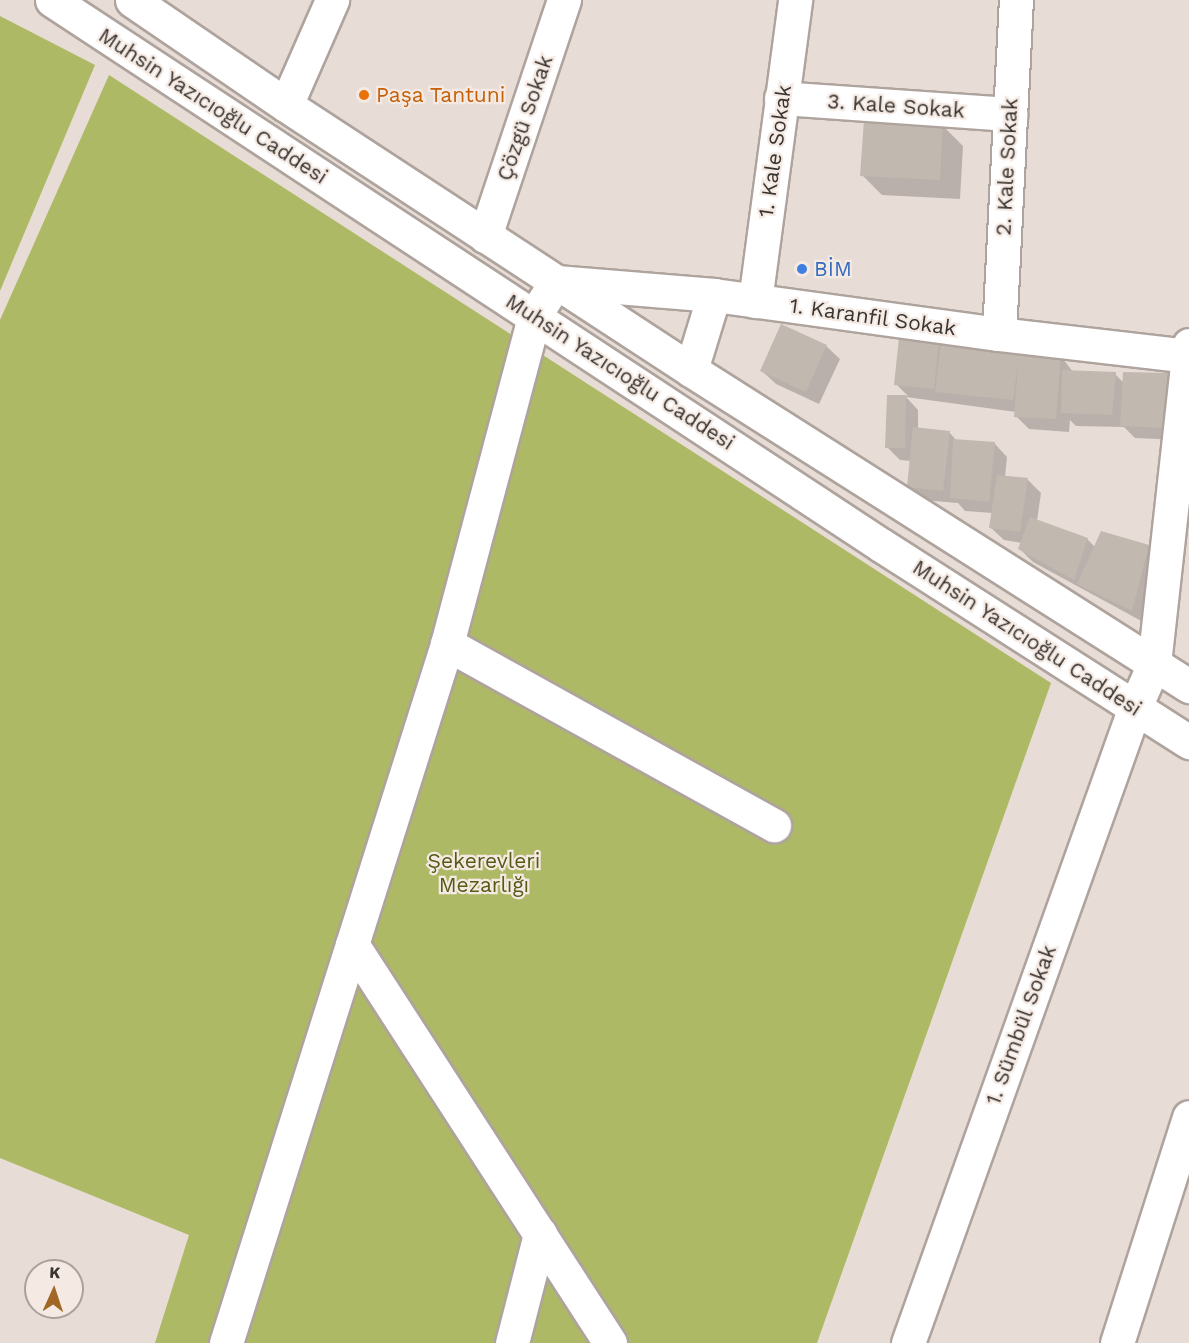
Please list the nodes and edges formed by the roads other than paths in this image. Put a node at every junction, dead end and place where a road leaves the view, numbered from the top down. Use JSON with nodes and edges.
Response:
{"nodes":[{"id":1,"x":52,"y":0,"type":"edge"},
{"id":2,"x":132,"y":0,"type":"edge"},
{"id":3,"x":332,"y":0,"type":"edge"},
{"id":4,"x":564,"y":0,"type":"edge"},
{"id":5,"x":795,"y":0,"type":"edge"},
{"id":6,"x":1016,"y":0,"type":"edge"},
{"id":7,"x":782,"y":98,"type":"junction"},
{"id":8,"x":286,"y":105,"type":"junction"},
{"id":9,"x":1010,"y":114,"type":"junction"},
{"id":10,"x":485,"y":236,"type":"junction"},
{"id":11,"x":556,"y":282,"type":"junction"},
{"id":12,"x":714,"y":295,"type":"junction"},
{"id":13,"x":755,"y":301,"type":"junction"},
{"id":14,"x":534,"y":316,"type":"junction"},
{"id":15,"x":999,"y":334,"type":"junction"},
{"id":16,"x":1189,"y":352,"type":"edge"},
{"id":17,"x":691,"y":370,"type":"junction"},
{"id":18,"x":447,"y":644,"type":"junction"},
{"id":19,"x":1154,"y":664,"type":"junction"},
{"id":20,"x":1189,"y":686,"type":"edge"},
{"id":21,"x":1135,"y":707,"type":"junction"},
{"id":22,"x":1189,"y":742,"type":"edge"},
{"id":23,"x":774,"y":825,"type":"dead end"},
{"id":24,"x":352,"y":944,"type":"junction"},
{"id":25,"x":1189,"y":1117,"type":"edge"},
{"id":26,"x":540,"y":1234,"type":"junction"},
{"id":27,"x":226,"y":1343,"type":"edge"},
{"id":28,"x":512,"y":1343,"type":"edge"},
{"id":29,"x":610,"y":1343,"type":"edge"},
{"id":30,"x":908,"y":1343,"type":"edge"},
{"id":31,"x":1117,"y":1343,"type":"edge"}],
"edges":[{"from":1,"to":14,"type":"street","name":"Muhsin Yazıcıoğlu Caddesi"},
{"from":2,"to":8,"type":"street","name":"Muhsin Yazıcıoğlu Caddesi"},
{"from":3,"to":8,"type":"street"},
{"from":4,"to":10,"type":"street","name":"Çözgü Sokak"},
{"from":5,"to":7,"type":"street","name":"1. Kale Sokak"},
{"from":6,"to":9,"type":"street","name":"2. Kale Sokak"},
{"from":7,"to":9,"type":"street","name":"3. Kale Sokak"},
{"from":7,"to":13,"type":"street","name":"1. Kale Sokak"},
{"from":8,"to":10,"type":"street","name":"Muhsin Yazıcıoğlu Caddesi"},
{"from":9,"to":15,"type":"street","name":"2. Kale Sokak"},
{"from":10,"to":11,"type":"street","name":"Muhsin Yazıcıoğlu Caddesi"},
{"from":11,"to":12,"type":"street","name":"1. Karanfil Sokak"},
{"from":11,"to":14,"type":"street"},
{"from":11,"to":17,"type":"street","name":"Muhsin Yazıcıoğlu Caddesi"},
{"from":12,"to":13,"type":"street","name":"1. Karanfil Sokak"},
{"from":12,"to":17,"type":"street"},
{"from":13,"to":15,"type":"street","name":"1. Karanfil Sokak"},
{"from":14,"to":18,"type":"street"},
{"from":14,"to":21,"type":"street","name":"Muhsin Yazıcıoğlu Caddesi"},
{"from":15,"to":16,"type":"street","name":"1. Karanfil Sokak"},
{"from":16,"to":19,"type":"street","name":"1. Sümbül Sokak"},
{"from":17,"to":19,"type":"street","name":"Muhsin Yazıcıoğlu Caddesi"},
{"from":18,"to":23,"type":"street"},
{"from":18,"to":24,"type":"street"},
{"from":19,"to":20,"type":"street","name":"Muhsin Yazıcıoğlu Caddesi"},
{"from":19,"to":21,"type":"street","name":"1. Sümbül Sokak"},
{"from":21,"to":22,"type":"street","name":"Muhsin Yazıcıoğlu Caddesi"},
{"from":21,"to":30,"type":"street","name":"1. Sümbül Sokak"},
{"from":24,"to":26,"type":"street"},
{"from":24,"to":27,"type":"street"},
{"from":25,"to":31,"type":"street"},
{"from":26,"to":28,"type":"street"},
{"from":26,"to":29,"type":"street"}]}
